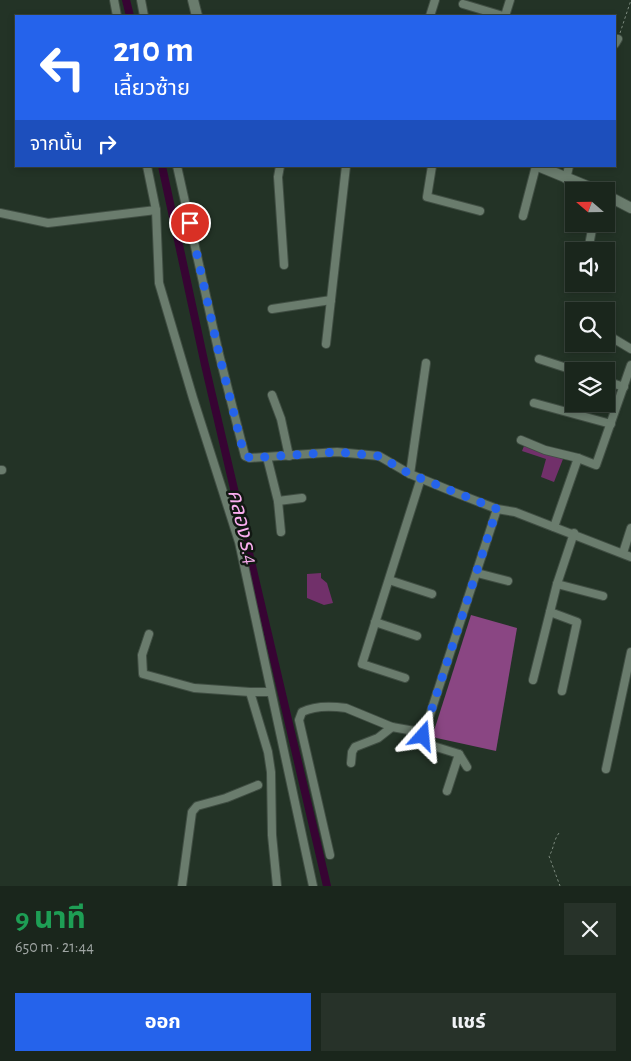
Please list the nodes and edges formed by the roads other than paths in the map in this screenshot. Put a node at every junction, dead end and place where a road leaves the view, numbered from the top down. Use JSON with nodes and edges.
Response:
{"nodes":[{"id":1,"x":114,"y":0,"type":"edge"},
{"id":2,"x":141,"y":0,"type":"edge"},
{"id":3,"x":193,"y":0,"type":"edge"},
{"id":4,"x":435,"y":0,"type":"edge"},
{"id":5,"x":510,"y":0,"type":"edge"},
{"id":6,"x":463,"y":4,"type":"dead end"},
{"id":7,"x":117,"y":15,"type":"edge"},
{"id":8,"x":144,"y":15,"type":"edge"},
{"id":9,"x":197,"y":15,"type":"edge"},
{"id":10,"x":430,"y":15,"type":"edge"},
{"id":11,"x":501,"y":15,"type":"edge"},
{"id":12,"x":504,"y":15,"type":"edge"},
{"id":13,"x":147,"y":167,"type":"edge"},
{"id":14,"x":177,"y":167,"type":"edge"},
{"id":15,"x":280,"y":167,"type":"edge"},
{"id":16,"x":346,"y":167,"type":"edge"},
{"id":17,"x":432,"y":167,"type":"edge"},
{"id":18,"x":537,"y":167,"type":"edge"},
{"id":19,"x":539,"y":167,"type":"edge"},
{"id":20,"x":569,"y":167,"type":"edge"},
{"id":21,"x":566,"y":179,"type":"junction"},
{"id":22,"x":574,"y":182,"type":"edge"},
{"id":23,"x":615,"y":200,"type":"edge"},
{"id":24,"x":631,"y":208,"type":"edge"},
{"id":25,"x":156,"y":210,"type":"junction"},
{"id":26,"x":480,"y":211,"type":"dead end"},
{"id":27,"x":0,"y":213,"type":"edge"},
{"id":28,"x":523,"y":216,"type":"dead end"},
{"id":29,"x":284,"y":265,"type":"dead end"},
{"id":30,"x":332,"y":300,"type":"junction"},
{"id":31,"x":272,"y":309,"type":"dead end"},
{"id":32,"x":615,"y":339,"type":"edge"},
{"id":33,"x":326,"y":344,"type":"dead end"},
{"id":34,"x":631,"y":349,"type":"edge"},
{"id":35,"x":539,"y":359,"type":"dead end"},
{"id":36,"x":426,"y":363,"type":"dead end"},
{"id":37,"x":631,"y":365,"type":"edge"},
{"id":38,"x":565,"y":367,"type":"edge"},
{"id":39,"x":615,"y":384,"type":"edge"},
{"id":40,"x":624,"y":387,"type":"junction"},
{"id":41,"x":272,"y":395,"type":"dead end"},
{"id":42,"x":534,"y":403,"type":"dead end"},
{"id":43,"x":610,"y":424,"type":"junction"},
{"id":44,"x":521,"y":440,"type":"dead end"},
{"id":45,"x":289,"y":456,"type":"junction"},
{"id":46,"x":267,"y":457,"type":"junction"},
{"id":47,"x":578,"y":458,"type":"junction"},
{"id":48,"x":410,"y":474,"type":"junction"},
{"id":49,"x":421,"y":478,"type":"junction"},
{"id":50,"x":302,"y":498,"type":"dead end"},
{"id":51,"x":278,"y":501,"type":"junction"},
{"id":52,"x":497,"y":509,"type":"junction"},
{"id":53,"x":554,"y":527,"type":"junction"},
{"id":54,"x":631,"y":528,"type":"edge"},
{"id":55,"x":281,"y":532,"type":"dead end"},
{"id":56,"x":574,"y":533,"type":"junction"},
{"id":57,"x":627,"y":555,"type":"edge"},
{"id":58,"x":477,"y":574,"type":"junction"},
{"id":59,"x":389,"y":580,"type":"junction"},
{"id":60,"x":508,"y":581,"type":"dead end"},
{"id":61,"x":557,"y":584,"type":"junction"},
{"id":62,"x":432,"y":594,"type":"dead end"},
{"id":63,"x":604,"y":596,"type":"dead end"},
{"id":64,"x":550,"y":612,"type":"junction"},
{"id":65,"x":375,"y":622,"type":"junction"},
{"id":66,"x":149,"y":634,"type":"dead end"},
{"id":67,"x":417,"y":636,"type":"dead end"},
{"id":68,"x":631,"y":652,"type":"edge"},
{"id":69,"x":405,"y":678,"type":"dead end"},
{"id":70,"x":533,"y":680,"type":"dead end"},
{"id":71,"x":562,"y":691,"type":"dead end"},
{"id":72,"x":250,"y":692,"type":"junction"},
{"id":73,"x":270,"y":692,"type":"junction"},
{"id":74,"x":392,"y":727,"type":"junction"},
{"id":75,"x":423,"y":736,"type":"junction"},
{"id":76,"x":459,"y":754,"type":"junction"},
{"id":77,"x":351,"y":763,"type":"dead end"},
{"id":78,"x":467,"y":767,"type":"dead end"},
{"id":79,"x":606,"y":769,"type":"dead end"},
{"id":80,"x":258,"y":785,"type":"dead end"},
{"id":81,"x":446,"y":791,"type":"dead end"},
{"id":82,"x":330,"y":856,"type":"dead end"},
{"id":83,"x":182,"y":886,"type":"edge"},
{"id":84,"x":277,"y":886,"type":"edge"},
{"id":85,"x":313,"y":886,"type":"edge"}],
"edges":[{"from":1,"to":7,"type":"street"},
{"from":2,"to":8,"type":"street"},
{"from":3,"to":9,"type":"street"},
{"from":4,"to":10,"type":"street"},
{"from":5,"to":12,"type":"street"},
{"from":6,"to":11,"type":"street"},
{"from":13,"to":25,"type":"street"},
{"from":14,"to":46,"type":"street"},
{"from":15,"to":29,"type":"street"},
{"from":16,"to":30,"type":"street"},
{"from":17,"to":26,"type":"street"},
{"from":18,"to":28,"type":"street"},
{"from":19,"to":21,"type":"street"},
{"from":20,"to":21,"type":"street"},
{"from":21,"to":22,"type":"street"},
{"from":23,"to":24,"type":"street"},
{"from":25,"to":27,"type":"street"},
{"from":25,"to":73,"type":"street"},
{"from":30,"to":31,"type":"street"},
{"from":30,"to":33,"type":"street"},
{"from":32,"to":34,"type":"street"},
{"from":35,"to":38,"type":"street"},
{"from":36,"to":48,"type":"street"},
{"from":37,"to":40,"type":"street"},
{"from":39,"to":40,"type":"street"},
{"from":40,"to":43,"type":"street"},
{"from":41,"to":45,"type":"street"},
{"from":42,"to":43,"type":"street"},
{"from":43,"to":47,"type":"street"},
{"from":44,"to":47,"type":"street"},
{"from":45,"to":46,"type":"street"},
{"from":45,"to":48,"type":"street"},
{"from":46,"to":51,"type":"street"},
{"from":47,"to":53,"type":"street"},
{"from":48,"to":49,"type":"street"},
{"from":49,"to":52,"type":"street"},
{"from":49,"to":59,"type":"street"},
{"from":50,"to":51,"type":"street"},
{"from":51,"to":55,"type":"street"},
{"from":52,"to":53,"type":"street"},
{"from":52,"to":58,"type":"street"},
{"from":53,"to":56,"type":"street"},
{"from":54,"to":57,"type":"street"},
{"from":56,"to":57,"type":"street"},
{"from":56,"to":61,"type":"street"},
{"from":58,"to":60,"type":"street"},
{"from":58,"to":75,"type":"street"},
{"from":59,"to":62,"type":"street"},
{"from":59,"to":65,"type":"street"},
{"from":61,"to":63,"type":"street"},
{"from":61,"to":64,"type":"street"},
{"from":64,"to":70,"type":"street"},
{"from":64,"to":71,"type":"street"},
{"from":65,"to":67,"type":"street"},
{"from":65,"to":69,"type":"street"},
{"from":66,"to":72,"type":"street"},
{"from":68,"to":79,"type":"street"},
{"from":72,"to":73,"type":"street"},
{"from":72,"to":84,"type":"street"},
{"from":73,"to":85,"type":"street"},
{"from":74,"to":75,"type":"street"},
{"from":74,"to":77,"type":"street"},
{"from":74,"to":82,"type":"street"},
{"from":75,"to":76,"type":"street"},
{"from":76,"to":78,"type":"street"},
{"from":76,"to":81,"type":"street"},
{"from":80,"to":83,"type":"street"}]}
